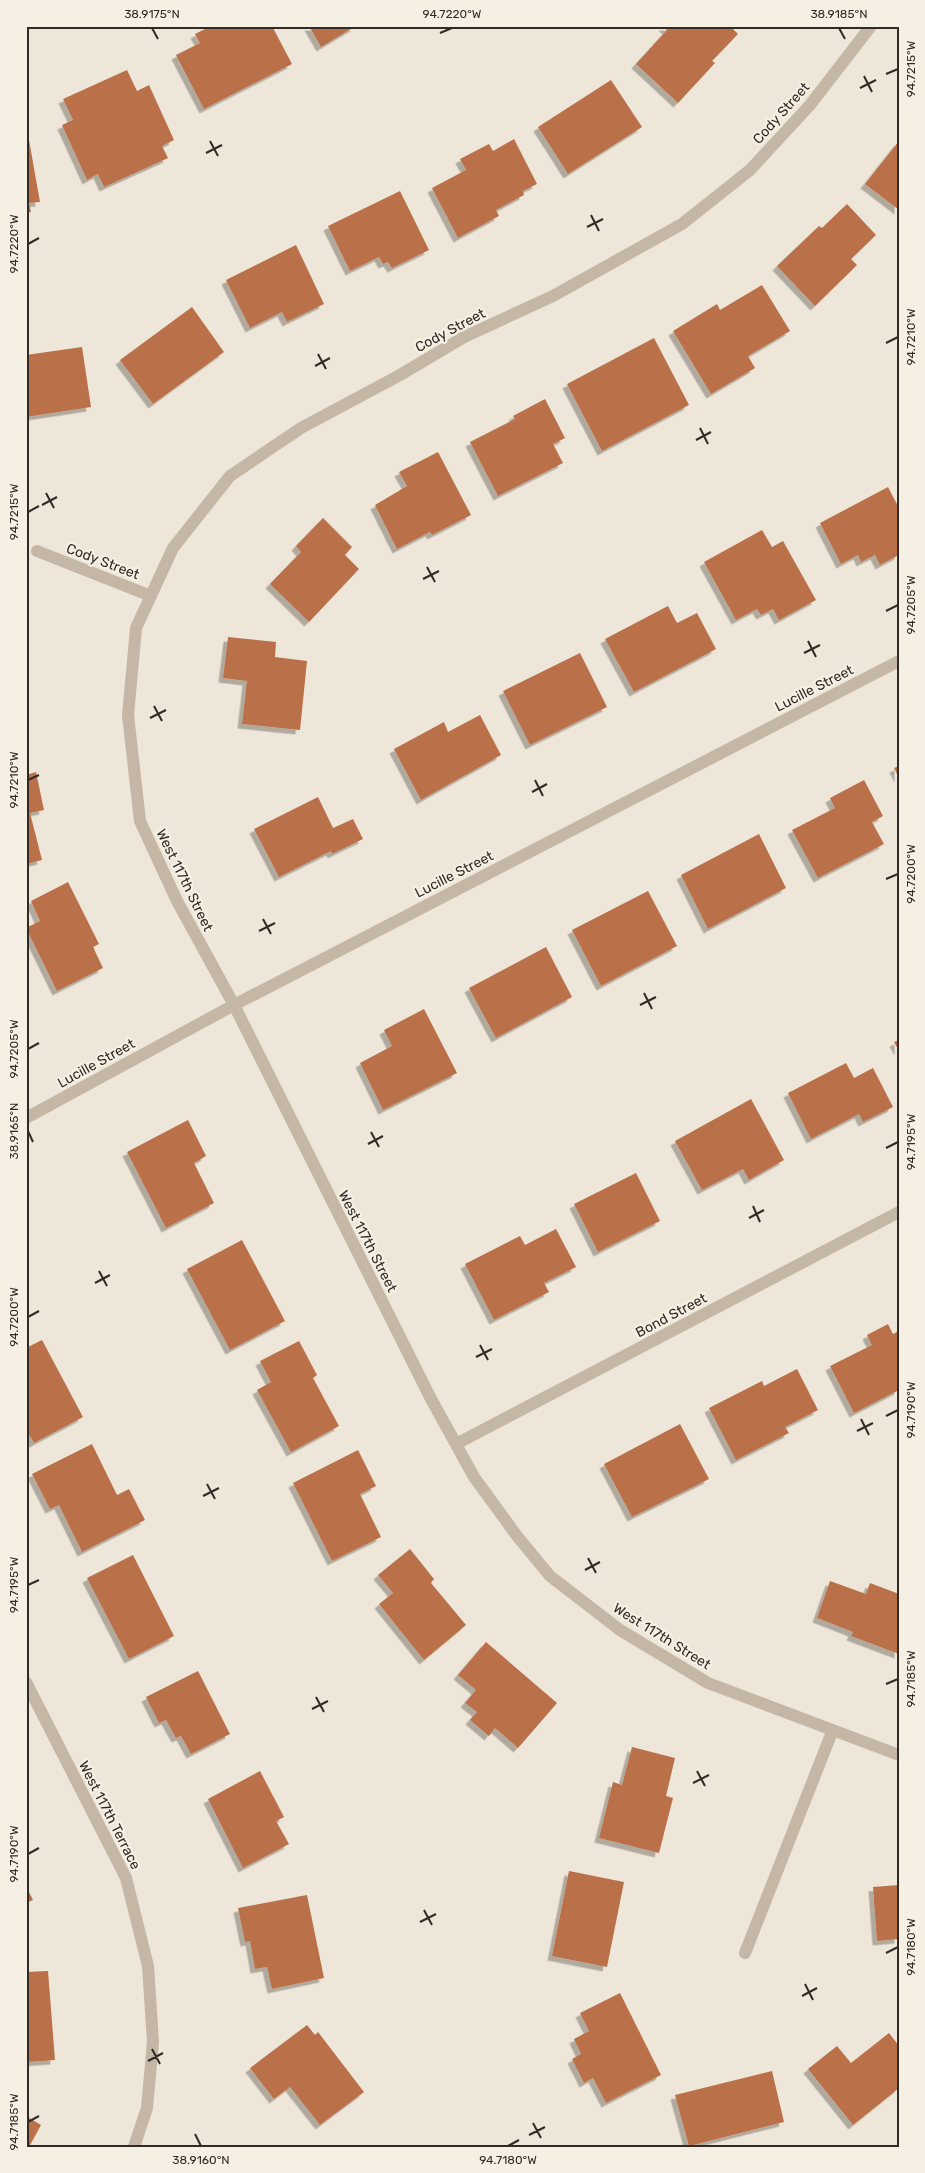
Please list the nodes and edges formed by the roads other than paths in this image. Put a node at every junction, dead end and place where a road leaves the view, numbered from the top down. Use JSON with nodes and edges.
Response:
{"nodes":[{"id":1,"x":871,"y":26,"type":"edge"},
{"id":2,"x":37,"y":551,"type":"dead end"},
{"id":3,"x":151,"y":596,"type":"junction"},
{"id":4,"x":899,"y":661,"type":"edge"},
{"id":5,"x":234,"y":1005,"type":"junction"},
{"id":6,"x":26,"y":1118,"type":"edge"},
{"id":7,"x":899,"y":1212,"type":"edge"},
{"id":8,"x":456,"y":1444,"type":"junction"},
{"id":9,"x":26,"y":1682,"type":"edge"},
{"id":10,"x":832,"y":1732,"type":"junction"},
{"id":11,"x":899,"y":1755,"type":"edge"},
{"id":12,"x":745,"y":1953,"type":"dead end"},
{"id":13,"x":134,"y":2147,"type":"edge"}],
"edges":[{"from":1,"to":3,"type":"street","name":"Cody Street"},
{"from":2,"to":3,"type":"street","name":"Cody Street"},
{"from":3,"to":5,"type":"street","name":"West 117th Street"},
{"from":4,"to":5,"type":"street","name":"Lucille Street"},
{"from":5,"to":6,"type":"street","name":"Lucille Street"},
{"from":5,"to":8,"type":"street","name":"West 117th Street"},
{"from":7,"to":8,"type":"street","name":"Bond Street"},
{"from":8,"to":10,"type":"street","name":"West 117th Street"},
{"from":9,"to":13,"type":"street","name":"West 117th Terrace"},
{"from":10,"to":11,"type":"street","name":"West 117th Street"},
{"from":10,"to":12,"type":"street"}]}
